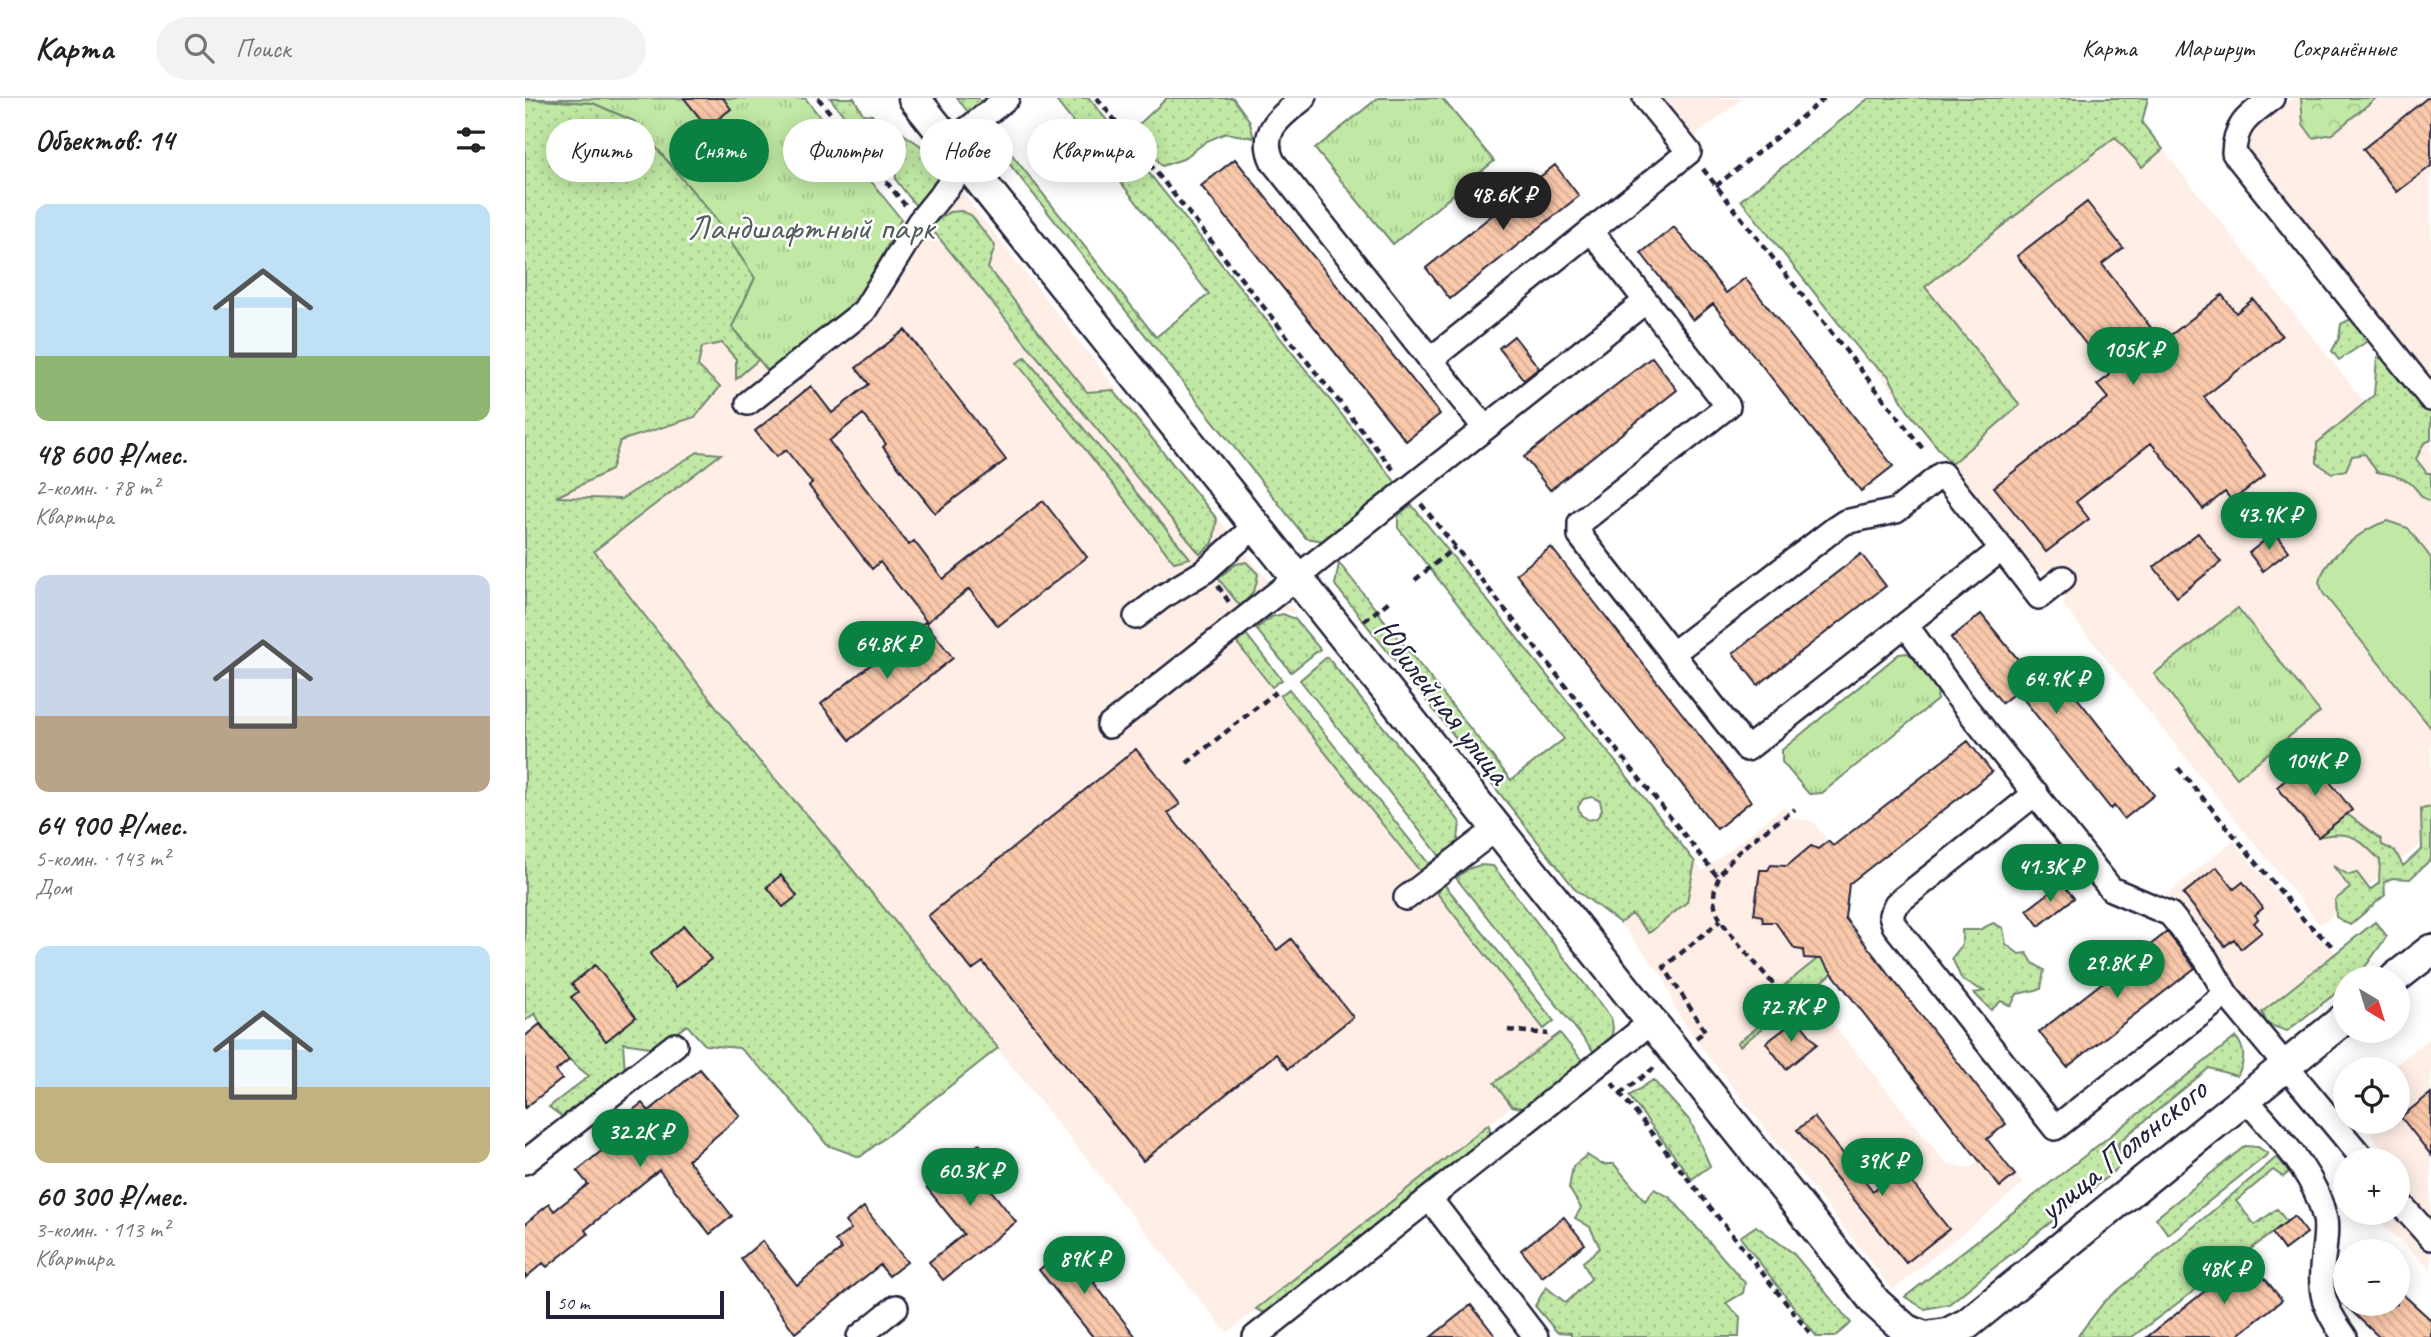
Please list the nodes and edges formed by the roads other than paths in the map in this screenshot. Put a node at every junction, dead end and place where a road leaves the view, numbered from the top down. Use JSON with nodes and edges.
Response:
{"nodes":[{"id":1,"x":914,"y":98,"type":"edge"},
{"id":2,"x":1007,"y":98,"type":"edge"},
{"id":3,"x":1304,"y":98,"type":"edge"},
{"id":4,"x":1645,"y":98,"type":"edge"},
{"id":5,"x":2271,"y":98,"type":"edge"},
{"id":6,"x":931,"y":119,"type":"edge"},
{"id":7,"x":988,"y":119,"type":"edge"},
{"id":8,"x":942,"y":182,"type":"edge"},
{"id":9,"x":981,"y":182,"type":"edge"},
{"id":10,"x":1592,"y":232,"type":"junction"},
{"id":11,"x":1646,"y":301,"type":"junction"},
{"id":12,"x":1430,"y":360,"type":"junction"},
{"id":13,"x":2431,"y":399,"type":"edge"},
{"id":14,"x":748,"y":403,"type":"dead end"},
{"id":15,"x":1485,"y":428,"type":"junction"},
{"id":16,"x":1255,"y":526,"type":"junction"},
{"id":17,"x":2002,"y":549,"type":"junction"},
{"id":18,"x":1296,"y":578,"type":"junction"},
{"id":19,"x":2063,"y":578,"type":"dead end"},
{"id":20,"x":1136,"y":617,"type":"dead end"},
{"id":21,"x":1906,"y":625,"type":"junction"},
{"id":22,"x":1672,"y":654,"type":"junction"},
{"id":23,"x":1109,"y":726,"type":"dead end"},
{"id":24,"x":2036,"y":793,"type":"junction"},
{"id":25,"x":1496,"y":830,"type":"junction"},
{"id":26,"x":1406,"y":898,"type":"dead end"},
{"id":27,"x":2431,"y":950,"type":"edge"},
{"id":28,"x":2410,"y":966,"type":"edge"},
{"id":29,"x":2226,"y":993,"type":"junction"},
{"id":30,"x":1650,"y":1023,"type":"junction"},
{"id":31,"x":2333,"y":1028,"type":"edge"},
{"id":32,"x":675,"y":1045,"type":"dead end"},
{"id":33,"x":2285,"y":1066,"type":"junction"},
{"id":34,"x":2246,"y":1098,"type":"junction"},
{"id":35,"x":2354,"y":1148,"type":"edge"},
{"id":36,"x":525,"y":1162,"type":"edge"},
{"id":37,"x":1430,"y":1199,"type":"junction"},
{"id":38,"x":2410,"y":1215,"type":"edge"},
{"id":39,"x":2431,"y":1238,"type":"edge"},
{"id":40,"x":896,"y":1307,"type":"dead end"},
{"id":41,"x":1936,"y":1336,"type":"edge"},
{"id":42,"x":859,"y":1337,"type":"edge"},
{"id":43,"x":1255,"y":1337,"type":"edge"},
{"id":44,"x":1536,"y":1337,"type":"edge"},
{"id":45,"x":2344,"y":1337,"type":"edge"}],
"edges":[{"from":1,"to":6,"type":"main road","name":"Юбилейная улица"},
{"from":2,"to":7,"type":"street"},
{"from":3,"to":12,"type":"street"},
{"from":4,"to":10,"type":"street"},
{"from":5,"to":13,"type":"street"},
{"from":8,"to":14,"type":"street"},
{"from":9,"to":16,"type":"main road","name":"Юбилейная улица"},
{"from":10,"to":11,"type":"street"},
{"from":10,"to":12,"type":"street"},
{"from":11,"to":15,"type":"street"},
{"from":11,"to":22,"type":"street"},
{"from":12,"to":15,"type":"street"},
{"from":15,"to":18,"type":"street"},
{"from":16,"to":18,"type":"main road","name":"Юбилейная улица"},
{"from":16,"to":20,"type":"street"},
{"from":17,"to":19,"type":"street"},
{"from":17,"to":21,"type":"street"},
{"from":17,"to":22,"type":"street"},
{"from":18,"to":23,"type":"street"},
{"from":18,"to":25,"type":"main road","name":"Юбилейная улица"},
{"from":21,"to":22,"type":"street"},
{"from":21,"to":24,"type":"street"},
{"from":24,"to":29,"type":"street"},
{"from":24,"to":29,"type":"street"},
{"from":25,"to":26,"type":"street"},
{"from":25,"to":30,"type":"main road","name":"Юбилейная улица"},
{"from":27,"to":28,"type":"main road"},
{"from":29,"to":33,"type":"street"},
{"from":30,"to":37,"type":"street"},
{"from":30,"to":41,"type":"main road","name":"Юбилейная улица"},
{"from":31,"to":33,"type":"main road","name":"улица Полонского"},
{"from":32,"to":36,"type":"street"},
{"from":33,"to":34,"type":"main road","name":"улица Полонского"},
{"from":33,"to":35,"type":"street"},
{"from":34,"to":41,"type":"main road","name":"улица Полонского"},
{"from":34,"to":45,"type":"street"},
{"from":37,"to":43,"type":"street"},
{"from":37,"to":44,"type":"street"},
{"from":38,"to":39,"type":"street"},
{"from":40,"to":42,"type":"street"}]}
